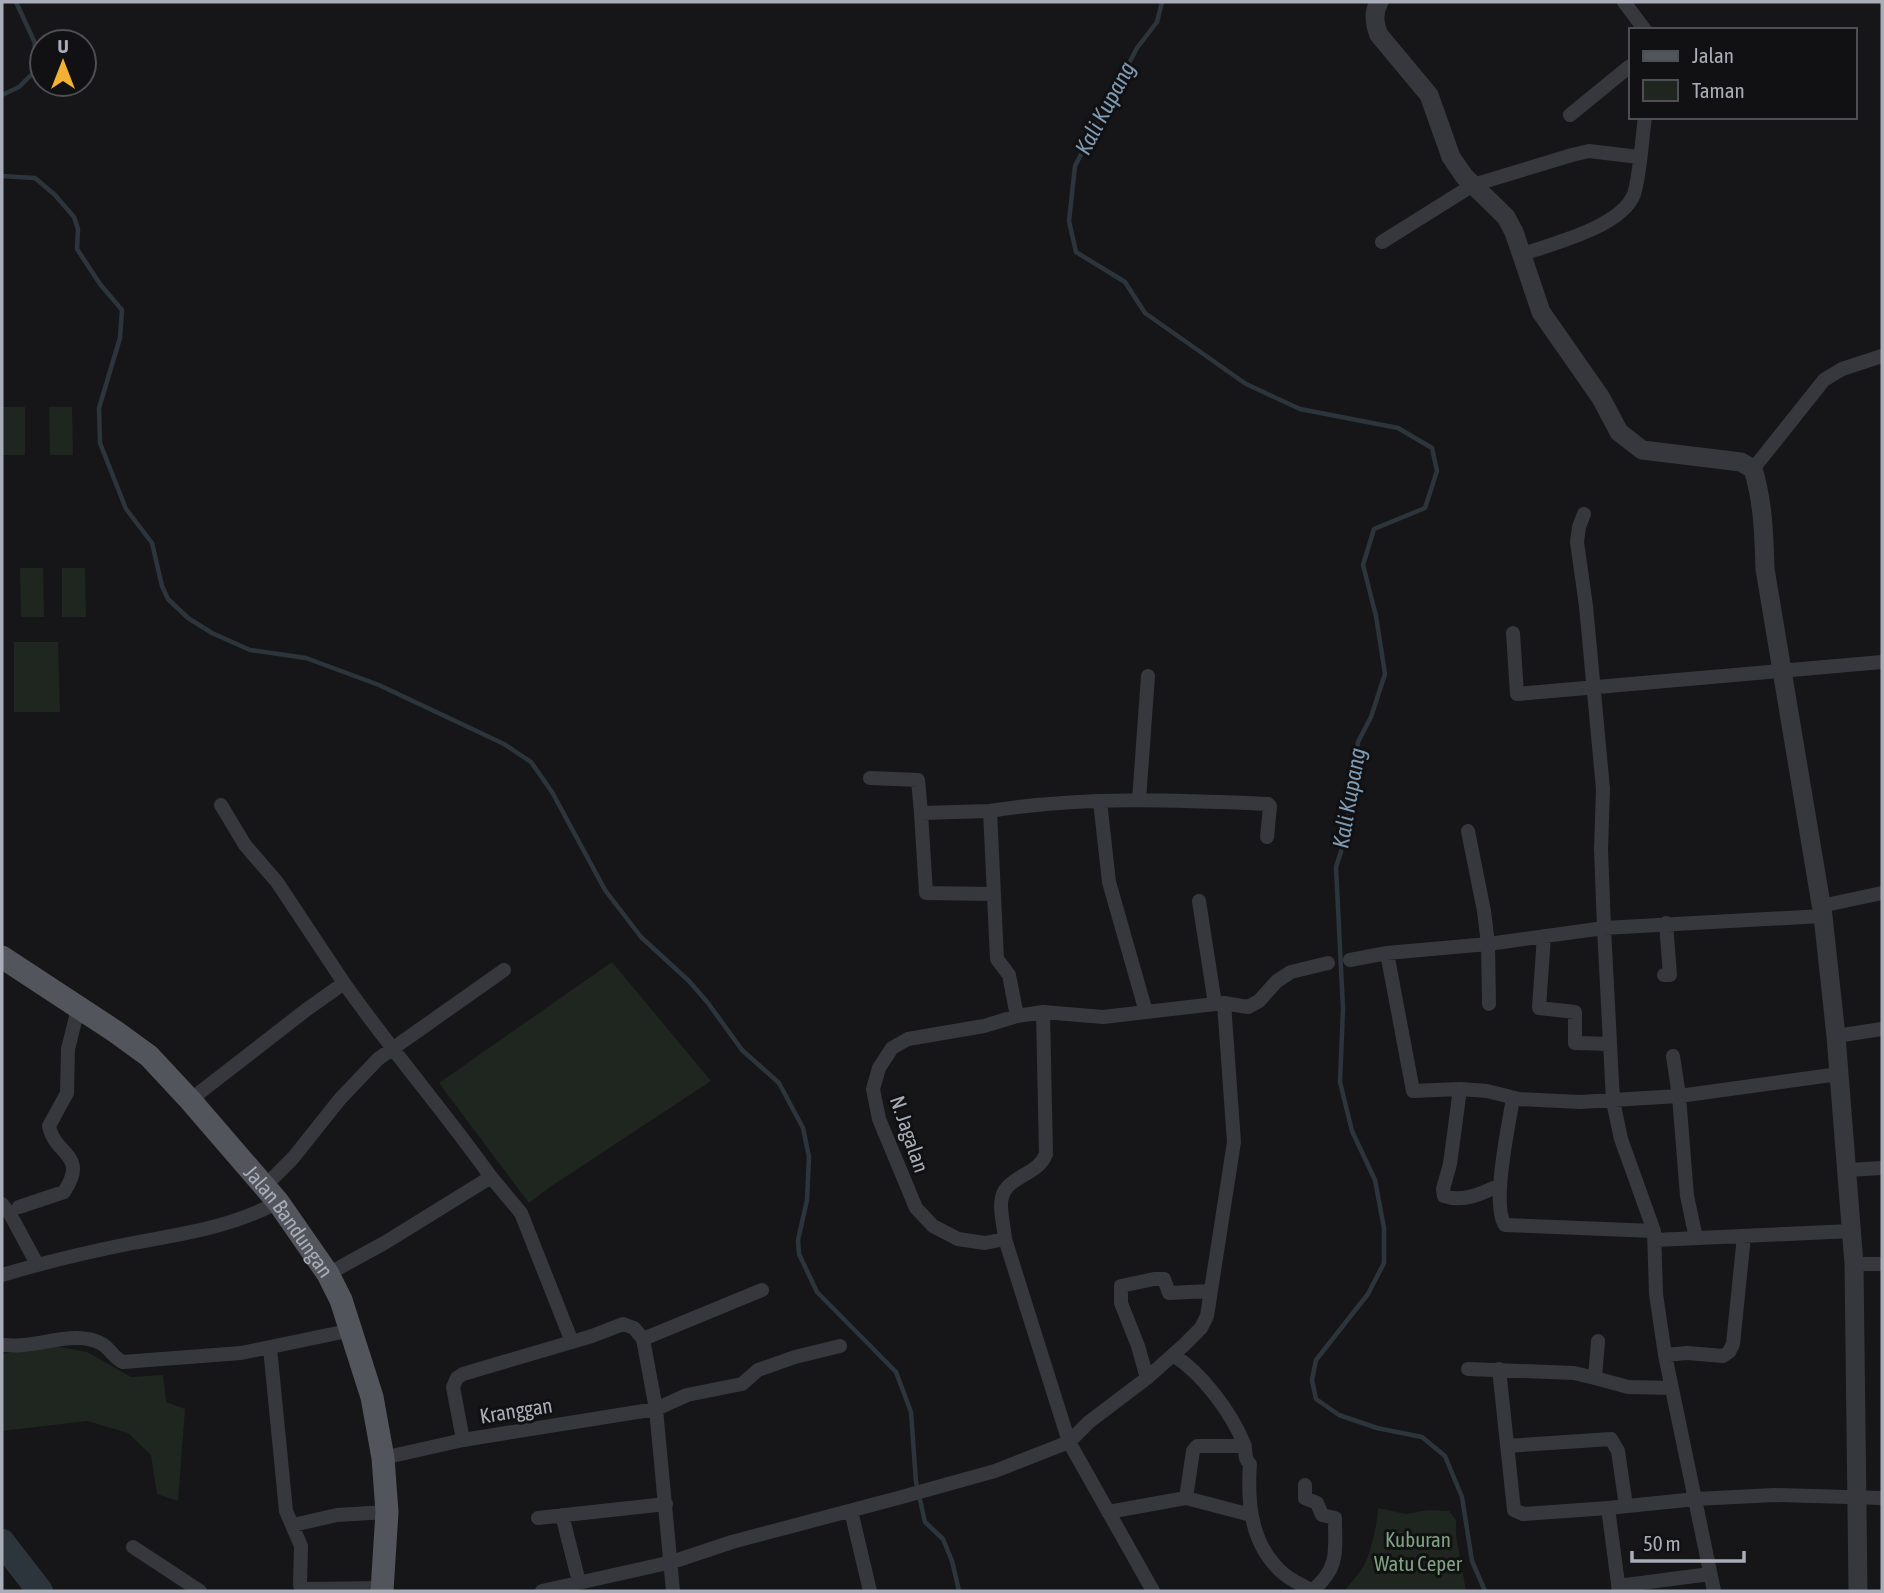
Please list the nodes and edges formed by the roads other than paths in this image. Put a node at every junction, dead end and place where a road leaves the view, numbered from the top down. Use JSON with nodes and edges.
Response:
{"nodes":[{"id":1,"x":1379,"y":2,"type":"edge"},
{"id":2,"x":1624,"y":2,"type":"edge"},
{"id":3,"x":1644,"y":28,"type":"edge"},
{"id":4,"x":1629,"y":66,"type":"edge"},
{"id":5,"x":1570,"y":115,"type":"dead end"},
{"id":6,"x":1644,"y":119,"type":"edge"},
{"id":7,"x":1639,"y":157,"type":"junction"},
{"id":8,"x":1473,"y":185,"type":"junction"},
{"id":9,"x":1382,"y":242,"type":"dead end"},
{"id":10,"x":1520,"y":255,"type":"junction"},
{"id":11,"x":1882,"y":356,"type":"edge"},
{"id":12,"x":1753,"y":469,"type":"junction"},
{"id":13,"x":1584,"y":514,"type":"dead end"},
{"id":14,"x":1513,"y":633,"type":"dead end"},
{"id":15,"x":1882,"y":662,"type":"edge"},
{"id":16,"x":1782,"y":671,"type":"junction"},
{"id":17,"x":1148,"y":676,"type":"dead end"},
{"id":18,"x":1593,"y":687,"type":"junction"},
{"id":19,"x":870,"y":778,"type":"dead end"},
{"id":20,"x":1139,"y":800,"type":"junction"},
{"id":21,"x":1100,"y":802,"type":"junction"},
{"id":22,"x":221,"y":806,"type":"dead end"},
{"id":23,"x":990,"y":811,"type":"junction"},
{"id":24,"x":921,"y":813,"type":"junction"},
{"id":25,"x":1468,"y":831,"type":"dead end"},
{"id":26,"x":1267,"y":837,"type":"dead end"},
{"id":27,"x":1882,"y":893,"type":"edge"},
{"id":28,"x":993,"y":894,"type":"junction"},
{"id":29,"x":1199,"y":901,"type":"dead end"},
{"id":30,"x":1822,"y":911,"type":"junction"},
{"id":31,"x":1666,"y":923,"type":"junction"},
{"id":32,"x":1604,"y":928,"type":"junction"},
{"id":33,"x":1544,"y":936,"type":"junction"},
{"id":34,"x":1488,"y":944,"type":"junction"},
{"id":35,"x":1387,"y":953,"type":"junction"},
{"id":36,"x":2,"y":957,"type":"edge"},
{"id":37,"x":1350,"y":960,"type":"dead end"},
{"id":38,"x":1328,"y":963,"type":"dead end"},
{"id":39,"x":505,"y":970,"type":"dead end"},
{"id":40,"x":1664,"y":975,"type":"dead end"},
{"id":41,"x":344,"y":983,"type":"junction"},
{"id":42,"x":1220,"y":1004,"type":"junction"},
{"id":43,"x":1489,"y":1004,"type":"dead end"},
{"id":44,"x":78,"y":1009,"type":"junction"},
{"id":45,"x":1044,"y":1012,"type":"junction"},
{"id":46,"x":1146,"y":1012,"type":"junction"},
{"id":47,"x":1017,"y":1016,"type":"junction"},
{"id":48,"x":1882,"y":1029,"type":"edge"},
{"id":49,"x":1836,"y":1036,"type":"junction"},
{"id":50,"x":1610,"y":1044,"type":"junction"},
{"id":51,"x":392,"y":1048,"type":"junction"},
{"id":52,"x":1673,"y":1056,"type":"dead end"},
{"id":53,"x":1839,"y":1074,"type":"junction"},
{"id":54,"x":1460,"y":1089,"type":"junction"},
{"id":55,"x":1679,"y":1096,"type":"junction"},
{"id":56,"x":1513,"y":1098,"type":"junction"},
{"id":57,"x":190,"y":1100,"type":"junction"},
{"id":58,"x":1613,"y":1101,"type":"junction"},
{"id":59,"x":1882,"y":1168,"type":"edge"},
{"id":60,"x":1848,"y":1170,"type":"junction"},
{"id":61,"x":491,"y":1177,"type":"junction"},
{"id":62,"x":1500,"y":1185,"type":"junction"},
{"id":63,"x":271,"y":1195,"type":"junction"},
{"id":64,"x":2,"y":1204,"type":"edge"},
{"id":65,"x":19,"y":1207,"type":"dead end"},
{"id":66,"x":1852,"y":1231,"type":"junction"},
{"id":67,"x":1655,"y":1236,"type":"junction"},
{"id":68,"x":1744,"y":1236,"type":"junction"},
{"id":69,"x":1696,"y":1238,"type":"junction"},
{"id":70,"x":1005,"y":1239,"type":"junction"},
{"id":71,"x":37,"y":1264,"type":"junction"},
{"id":72,"x":1854,"y":1264,"type":"junction"},
{"id":73,"x":1882,"y":1264,"type":"edge"},
{"id":74,"x":328,"y":1274,"type":"junction"},
{"id":75,"x":2,"y":1275,"type":"edge"},
{"id":76,"x":762,"y":1290,"type":"dead end"},
{"id":77,"x":1210,"y":1291,"type":"junction"},
{"id":78,"x":352,"y":1330,"type":"junction"},
{"id":79,"x":643,"y":1339,"type":"junction"},
{"id":80,"x":1598,"y":1341,"type":"dead end"},
{"id":81,"x":572,"y":1342,"type":"junction"},
{"id":82,"x":2,"y":1345,"type":"edge"},
{"id":83,"x":840,"y":1346,"type":"dead end"},
{"id":84,"x":270,"y":1348,"type":"junction"},
{"id":85,"x":1173,"y":1355,"type":"junction"},
{"id":86,"x":1665,"y":1355,"type":"junction"},
{"id":87,"x":1499,"y":1368,"type":"junction"},
{"id":88,"x":1468,"y":1369,"type":"dead end"},
{"id":89,"x":1147,"y":1378,"type":"junction"},
{"id":90,"x":1595,"y":1378,"type":"junction"},
{"id":91,"x":1672,"y":1388,"type":"junction"},
{"id":92,"x":656,"y":1409,"type":"junction"},
{"id":93,"x":463,"y":1440,"type":"junction"},
{"id":94,"x":1069,"y":1442,"type":"junction"},
{"id":95,"x":1245,"y":1446,"type":"junction"},
{"id":96,"x":1507,"y":1446,"type":"junction"},
{"id":97,"x":383,"y":1458,"type":"junction"},
{"id":98,"x":1305,"y":1485,"type":"dead end"},
{"id":99,"x":1186,"y":1498,"type":"junction"},
{"id":100,"x":1858,"y":1498,"type":"junction"},
{"id":101,"x":1882,"y":1498,"type":"edge"},
{"id":102,"x":1696,"y":1499,"type":"junction"},
{"id":103,"x":666,"y":1504,"type":"junction"},
{"id":104,"x":1626,"y":1506,"type":"junction"},
{"id":105,"x":1608,"y":1508,"type":"junction"},
{"id":106,"x":851,"y":1511,"type":"junction"},
{"id":107,"x":387,"y":1512,"type":"junction"},
{"id":108,"x":1108,"y":1512,"type":"junction"},
{"id":109,"x":562,"y":1515,"type":"junction"},
{"id":110,"x":1251,"y":1515,"type":"junction"},
{"id":111,"x":538,"y":1518,"type":"dead end"},
{"id":112,"x":293,"y":1525,"type":"junction"},
{"id":113,"x":133,"y":1547,"type":"dead end"},
{"id":114,"x":672,"y":1562,"type":"junction"},
{"id":115,"x":1710,"y":1573,"type":"junction"},
{"id":116,"x":579,"y":1582,"type":"junction"},
{"id":117,"x":382,"y":1589,"type":"edge"},
{"id":118,"x":1618,"y":1589,"type":"edge"},
{"id":119,"x":200,"y":1591,"type":"edge"},
{"id":120,"x":542,"y":1591,"type":"edge"},
{"id":121,"x":673,"y":1591,"type":"edge"},
{"id":122,"x":870,"y":1591,"type":"edge"},
{"id":123,"x":1153,"y":1591,"type":"edge"},
{"id":124,"x":1312,"y":1591,"type":"edge"},
{"id":125,"x":1714,"y":1591,"type":"edge"},
{"id":126,"x":1858,"y":1591,"type":"edge"}],
"edges":[{"from":1,"to":8,"type":"street"},
{"from":2,"to":3,"type":"street"},
{"from":4,"to":5,"type":"street"},
{"from":6,"to":7,"type":"street"},
{"from":7,"to":8,"type":"street"},
{"from":7,"to":10,"type":"street"},
{"from":8,"to":9,"type":"street"},
{"from":8,"to":10,"type":"street"},
{"from":10,"to":12,"type":"street"},
{"from":11,"to":12,"type":"street"},
{"from":12,"to":16,"type":"street"},
{"from":13,"to":18,"type":"street"},
{"from":14,"to":18,"type":"street"},
{"from":15,"to":16,"type":"street"},
{"from":16,"to":18,"type":"street"},
{"from":16,"to":30,"type":"street"},
{"from":17,"to":20,"type":"street"},
{"from":18,"to":32,"type":"street"},
{"from":19,"to":24,"type":"street"},
{"from":20,"to":21,"type":"street"},
{"from":20,"to":26,"type":"street"},
{"from":21,"to":23,"type":"street"},
{"from":21,"to":46,"type":"street"},
{"from":22,"to":41,"type":"street"},
{"from":23,"to":24,"type":"street"},
{"from":23,"to":28,"type":"street"},
{"from":24,"to":28,"type":"street"},
{"from":25,"to":34,"type":"street"},
{"from":27,"to":30,"type":"street"},
{"from":28,"to":47,"type":"street"},
{"from":29,"to":42,"type":"street"},
{"from":30,"to":31,"type":"street"},
{"from":30,"to":49,"type":"street"},
{"from":31,"to":32,"type":"street"},
{"from":31,"to":40,"type":"street"},
{"from":32,"to":33,"type":"street"},
{"from":32,"to":50,"type":"street"},
{"from":33,"to":34,"type":"street"},
{"from":33,"to":50,"type":"street"},
{"from":34,"to":35,"type":"street"},
{"from":34,"to":43,"type":"street"},
{"from":35,"to":37,"type":"street"},
{"from":35,"to":54,"type":"street"},
{"from":36,"to":44,"type":"main road","name":"Jalan Bandungan"},
{"from":38,"to":42,"type":"street","name":"N. Jagalan"},
{"from":39,"to":51,"type":"street"},
{"from":41,"to":51,"type":"street"},
{"from":41,"to":57,"type":"street"},
{"from":42,"to":46,"type":"street","name":"N. Jagalan"},
{"from":42,"to":77,"type":"street"},
{"from":44,"to":57,"type":"main road","name":"Jalan Bandungan"},
{"from":44,"to":65,"type":"street"},
{"from":45,"to":46,"type":"street","name":"N. Jagalan"},
{"from":45,"to":47,"type":"street","name":"N. Jagalan"},
{"from":45,"to":70,"type":"street"},
{"from":47,"to":70,"type":"street","name":"N. Jagalan"},
{"from":48,"to":49,"type":"street"},
{"from":49,"to":53,"type":"street"},
{"from":50,"to":58,"type":"street"},
{"from":51,"to":61,"type":"street"},
{"from":51,"to":63,"type":"street"},
{"from":52,"to":55,"type":"street"},
{"from":53,"to":55,"type":"street"},
{"from":53,"to":60,"type":"street"},
{"from":54,"to":56,"type":"street"},
{"from":54,"to":62,"type":"street"},
{"from":55,"to":58,"type":"street"},
{"from":55,"to":69,"type":"street"},
{"from":56,"to":58,"type":"street"},
{"from":56,"to":62,"type":"street"},
{"from":57,"to":63,"type":"main road","name":"Jalan Bandungan"},
{"from":58,"to":67,"type":"street"},
{"from":59,"to":60,"type":"street"},
{"from":60,"to":66,"type":"street"},
{"from":61,"to":74,"type":"street"},
{"from":61,"to":81,"type":"street"},
{"from":62,"to":67,"type":"street"},
{"from":63,"to":71,"type":"street"},
{"from":63,"to":74,"type":"main road","name":"Jalan Bandungan"},
{"from":64,"to":71,"type":"street"},
{"from":66,"to":68,"type":"street"},
{"from":66,"to":72,"type":"street"},
{"from":67,"to":69,"type":"street"},
{"from":67,"to":86,"type":"street"},
{"from":68,"to":69,"type":"street"},
{"from":68,"to":86,"type":"street"},
{"from":70,"to":94,"type":"street"},
{"from":71,"to":75,"type":"street"},
{"from":72,"to":73,"type":"street"},
{"from":72,"to":100,"type":"street"},
{"from":74,"to":78,"type":"main road","name":"Jalan Bandungan"},
{"from":76,"to":79,"type":"street"},
{"from":77,"to":85,"type":"street"},
{"from":77,"to":89,"type":"street"},
{"from":78,"to":84,"type":"street"},
{"from":78,"to":97,"type":"main road","name":"Jalan Bandungan"},
{"from":79,"to":81,"type":"street"},
{"from":79,"to":92,"type":"street"},
{"from":80,"to":90,"type":"street"},
{"from":81,"to":93,"type":"street"},
{"from":82,"to":84,"type":"street"},
{"from":83,"to":92,"type":"street","name":"Kranggan"},
{"from":84,"to":112,"type":"street"},
{"from":85,"to":89,"type":"street"},
{"from":85,"to":95,"type":"street"},
{"from":86,"to":91,"type":"street"},
{"from":87,"to":88,"type":"street"},
{"from":87,"to":90,"type":"street"},
{"from":87,"to":96,"type":"street"},
{"from":89,"to":94,"type":"street"},
{"from":90,"to":91,"type":"street"},
{"from":91,"to":102,"type":"street"},
{"from":92,"to":93,"type":"street","name":"Kranggan"},
{"from":92,"to":103,"type":"street"},
{"from":93,"to":97,"type":"street","name":"Kranggan"},
{"from":94,"to":106,"type":"street"},
{"from":94,"to":108,"type":"street"},
{"from":95,"to":99,"type":"street"},
{"from":95,"to":110,"type":"street"},
{"from":96,"to":104,"type":"street"},
{"from":96,"to":105,"type":"street"},
{"from":97,"to":107,"type":"main road","name":"Jalan Bandungan"},
{"from":98,"to":124,"type":"street"},
{"from":99,"to":108,"type":"street"},
{"from":99,"to":110,"type":"street"},
{"from":100,"to":101,"type":"street"},
{"from":100,"to":102,"type":"street"},
{"from":100,"to":126,"type":"street"},
{"from":102,"to":104,"type":"street"},
{"from":102,"to":115,"type":"street"},
{"from":103,"to":109,"type":"street"},
{"from":103,"to":114,"type":"street"},
{"from":104,"to":105,"type":"street"},
{"from":105,"to":118,"type":"street"},
{"from":106,"to":114,"type":"street"},
{"from":106,"to":122,"type":"street"},
{"from":107,"to":112,"type":"street"},
{"from":107,"to":117,"type":"main road","name":"Jalan Bandungan"},
{"from":108,"to":123,"type":"street"},
{"from":109,"to":111,"type":"street"},
{"from":109,"to":116,"type":"street"},
{"from":110,"to":124,"type":"street"},
{"from":112,"to":117,"type":"street"},
{"from":113,"to":119,"type":"street"},
{"from":114,"to":116,"type":"street"},
{"from":114,"to":121,"type":"street"},
{"from":115,"to":118,"type":"street"},
{"from":115,"to":125,"type":"street"},
{"from":116,"to":120,"type":"street"}]}
